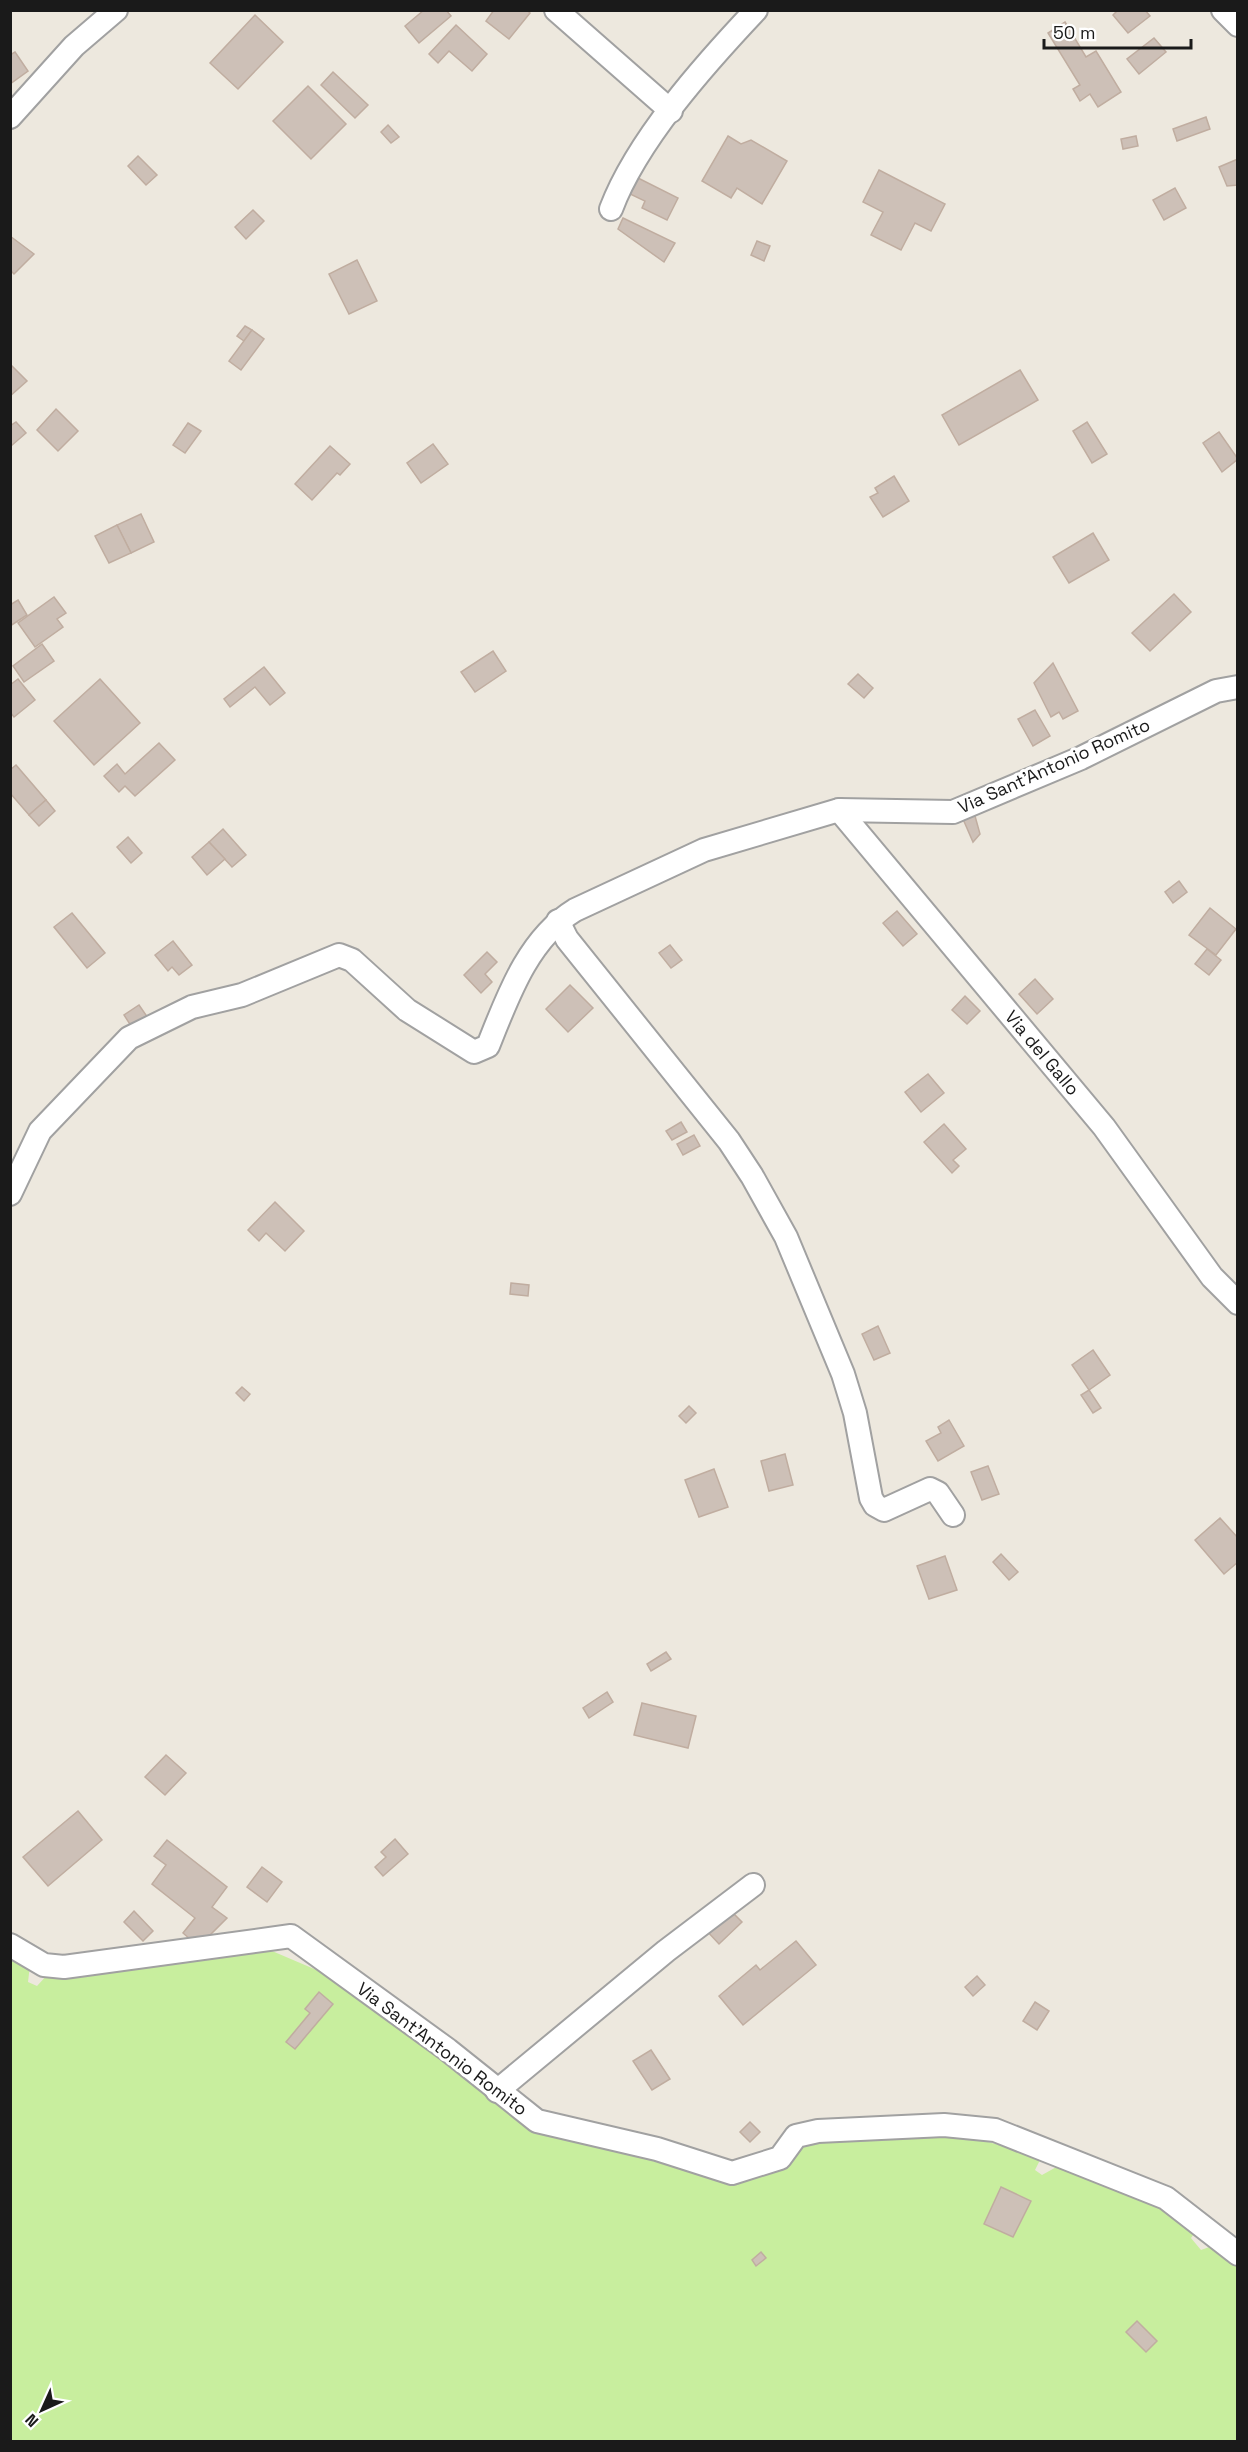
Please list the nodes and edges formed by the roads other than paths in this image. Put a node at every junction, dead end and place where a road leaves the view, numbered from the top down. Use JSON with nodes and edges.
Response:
{"nodes":[{"id":1,"x":116,"y":10,"type":"edge"},
{"id":2,"x":556,"y":10,"type":"edge"},
{"id":3,"x":756,"y":10,"type":"edge"},
{"id":4,"x":1223,"y":10,"type":"edge"},
{"id":5,"x":1238,"y":25,"type":"edge"},
{"id":6,"x":671,"y":111,"type":"junction"},
{"id":7,"x":10,"y":117,"type":"edge"},
{"id":8,"x":611,"y":209,"type":"dead end"},
{"id":9,"x":1238,"y":687,"type":"edge"},
{"id":10,"x":839,"y":810,"type":"junction"},
{"id":11,"x":558,"y":921,"type":"junction"},
{"id":12,"x":10,"y":1194,"type":"edge"},
{"id":13,"x":1238,"y":1303,"type":"edge"},
{"id":14,"x":953,"y":1515,"type":"dead end"},
{"id":15,"x":753,"y":1885,"type":"dead end"},
{"id":16,"x":10,"y":1945,"type":"edge"},
{"id":17,"x":497,"y":2091,"type":"junction"},
{"id":18,"x":1238,"y":2254,"type":"edge"}],
"edges":[{"from":1,"to":7,"type":"street"},
{"from":2,"to":6,"type":"street"},
{"from":3,"to":6,"type":"street"},
{"from":4,"to":5,"type":"street"},
{"from":6,"to":8,"type":"street"},
{"from":9,"to":10,"type":"street","name":"Via Sant'Antonio Romito"},
{"from":10,"to":11,"type":"street","name":"Via Sant'Antonio Romito"},
{"from":10,"to":13,"type":"street","name":"Via del Gallo"},
{"from":11,"to":12,"type":"street","name":"Via Sant'Antonio Romito"},
{"from":11,"to":14,"type":"street"},
{"from":15,"to":17,"type":"street"},
{"from":16,"to":17,"type":"street","name":"Via Sant'Antonio Romito"},
{"from":17,"to":18,"type":"street","name":"Via Sant'Antonio Romito"}]}
